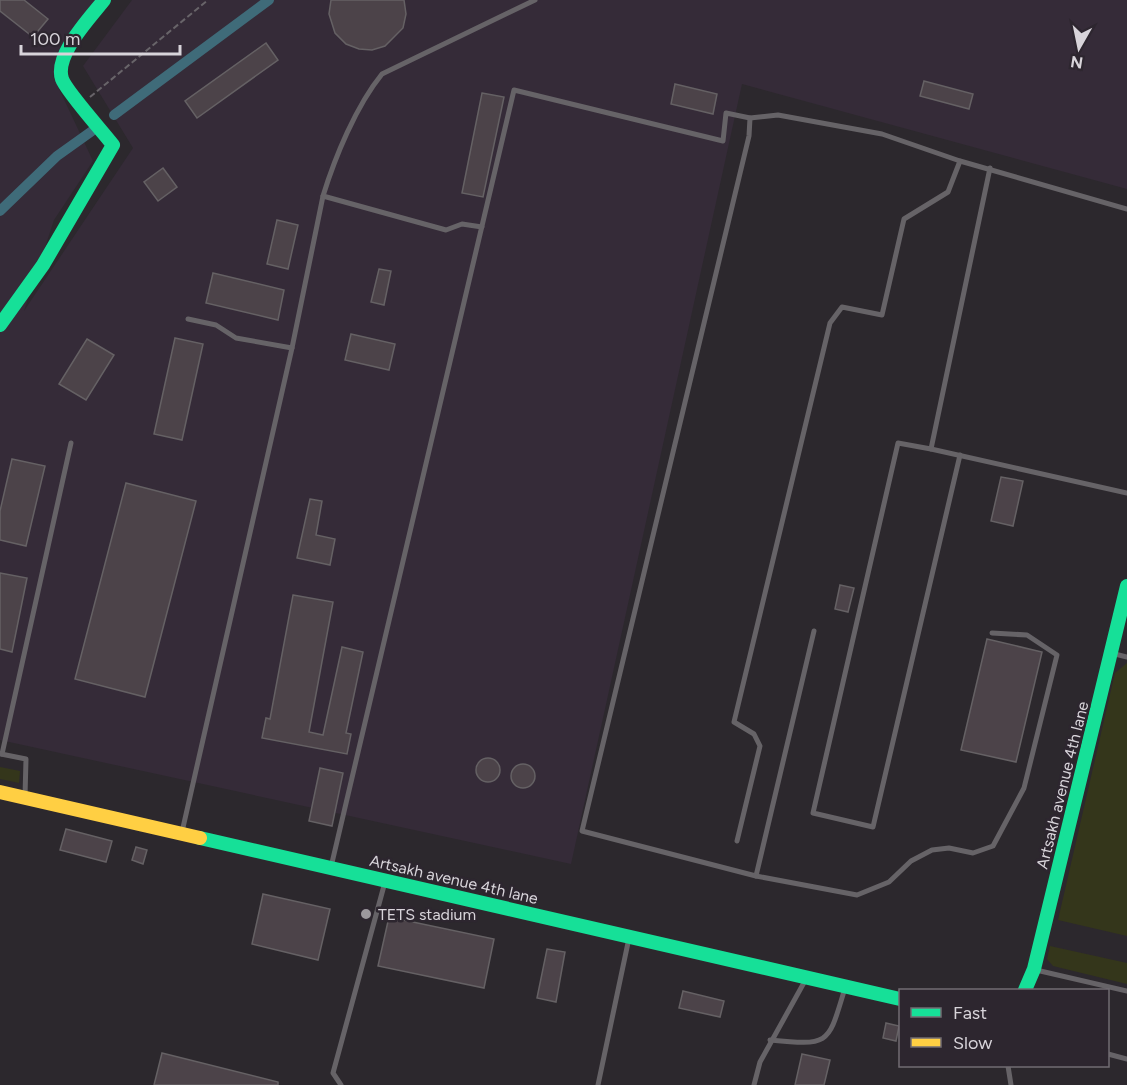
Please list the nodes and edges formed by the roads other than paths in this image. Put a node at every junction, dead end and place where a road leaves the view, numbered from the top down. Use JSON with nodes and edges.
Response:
{"nodes":[{"id":1,"x":104,"y":0,"type":"edge"},
{"id":2,"x":535,"y":0,"type":"edge"},
{"id":3,"x":750,"y":118,"type":"junction"},
{"id":4,"x":960,"y":161,"type":"junction"},
{"id":5,"x":990,"y":168,"type":"junction"},
{"id":6,"x":323,"y":196,"type":"junction"},
{"id":7,"x":1127,"y":209,"type":"edge"},
{"id":8,"x":482,"y":227,"type":"junction"},
{"id":9,"x":188,"y":319,"type":"dead end"},
{"id":10,"x":0,"y":325,"type":"edge"},
{"id":11,"x":292,"y":348,"type":"junction"},
{"id":12,"x":71,"y":443,"type":"dead end"},
{"id":13,"x":931,"y":448,"type":"junction"},
{"id":14,"x":960,"y":455,"type":"junction"},
{"id":15,"x":1127,"y":493,"type":"edge"},
{"id":16,"x":1127,"y":586,"type":"edge"},
{"id":17,"x":814,"y":631,"type":"dead end"},
{"id":18,"x":992,"y":633,"type":"dead end"},
{"id":19,"x":1112,"y":653,"type":"junction"},
{"id":20,"x":1127,"y":657,"type":"edge"},
{"id":21,"x":1,"y":754,"type":"edge"},
{"id":22,"x":0,"y":792,"type":"edge"},
{"id":23,"x":25,"y":798,"type":"junction"},
{"id":24,"x":181,"y":834,"type":"junction"},
{"id":25,"x":737,"y":841,"type":"dead end"},
{"id":26,"x":330,"y":868,"type":"junction"},
{"id":27,"x":756,"y":876,"type":"junction"},
{"id":28,"x":385,"y":880,"type":"junction"},
{"id":29,"x":629,"y":936,"type":"junction"},
{"id":30,"x":1034,"y":969,"type":"junction"},
{"id":31,"x":807,"y":977,"type":"junction"},
{"id":32,"x":845,"y":986,"type":"junction"},
{"id":33,"x":1025,"y":989,"type":"edge"},
{"id":34,"x":1127,"y":991,"type":"edge"},
{"id":35,"x":899,"y":999,"type":"edge"},
{"id":36,"x":770,"y":1040,"type":"junction"},
{"id":37,"x":1109,"y":1054,"type":"edge"},
{"id":38,"x":1127,"y":1059,"type":"edge"},
{"id":39,"x":1008,"y":1067,"type":"edge"},
{"id":40,"x":341,"y":1085,"type":"edge"},
{"id":41,"x":598,"y":1085,"type":"edge"},
{"id":42,"x":753,"y":1085,"type":"edge"},
{"id":43,"x":1011,"y":1085,"type":"edge"}],
"edges":[{"from":1,"to":10,"type":"street"},
{"from":2,"to":6,"type":"lane"},
{"from":3,"to":4,"type":"lane"},
{"from":3,"to":8,"type":"lane"},
{"from":3,"to":27,"type":"lane"},
{"from":4,"to":5,"type":"lane"},
{"from":4,"to":25,"type":"lane"},
{"from":5,"to":7,"type":"lane"},
{"from":5,"to":13,"type":"lane"},
{"from":6,"to":8,"type":"lane"},
{"from":6,"to":11,"type":"lane"},
{"from":8,"to":26,"type":"lane"},
{"from":9,"to":11,"type":"lane"},
{"from":11,"to":24,"type":"lane"},
{"from":12,"to":21,"type":"lane"},
{"from":13,"to":14,"type":"lane"},
{"from":13,"to":14,"type":"lane"},
{"from":14,"to":15,"type":"lane"},
{"from":16,"to":19,"type":"street","name":"Artsakh avenue 4th lane"},
{"from":17,"to":27,"type":"lane"},
{"from":18,"to":27,"type":"lane"},
{"from":19,"to":20,"type":"lane"},
{"from":19,"to":30,"type":"street","name":"Artsakh avenue 4th lane"},
{"from":21,"to":23,"type":"lane"},
{"from":22,"to":23,"type":"street","name":"Artsakh avenue 4th lane"},
{"from":23,"to":24,"type":"street","name":"Artsakh avenue 4th lane"},
{"from":24,"to":26,"type":"street","name":"Artsakh avenue 4th lane"},
{"from":26,"to":28,"type":"street","name":"Artsakh avenue 4th lane"},
{"from":28,"to":29,"type":"street","name":"Artsakh avenue 4th lane"},
{"from":28,"to":40,"type":"lane"},
{"from":29,"to":31,"type":"street","name":"Artsakh avenue 4th lane"},
{"from":29,"to":41,"type":"lane"},
{"from":30,"to":33,"type":"street","name":"Artsakh avenue 4th lane"},
{"from":30,"to":34,"type":"lane"},
{"from":31,"to":32,"type":"street","name":"Artsakh avenue 4th lane"},
{"from":31,"to":36,"type":"lane"},
{"from":32,"to":35,"type":"street","name":"Artsakh avenue 4th lane"},
{"from":32,"to":36,"type":"lane"},
{"from":36,"to":42,"type":"lane"},
{"from":37,"to":38,"type":"lane"},
{"from":39,"to":43,"type":"lane"}]}
